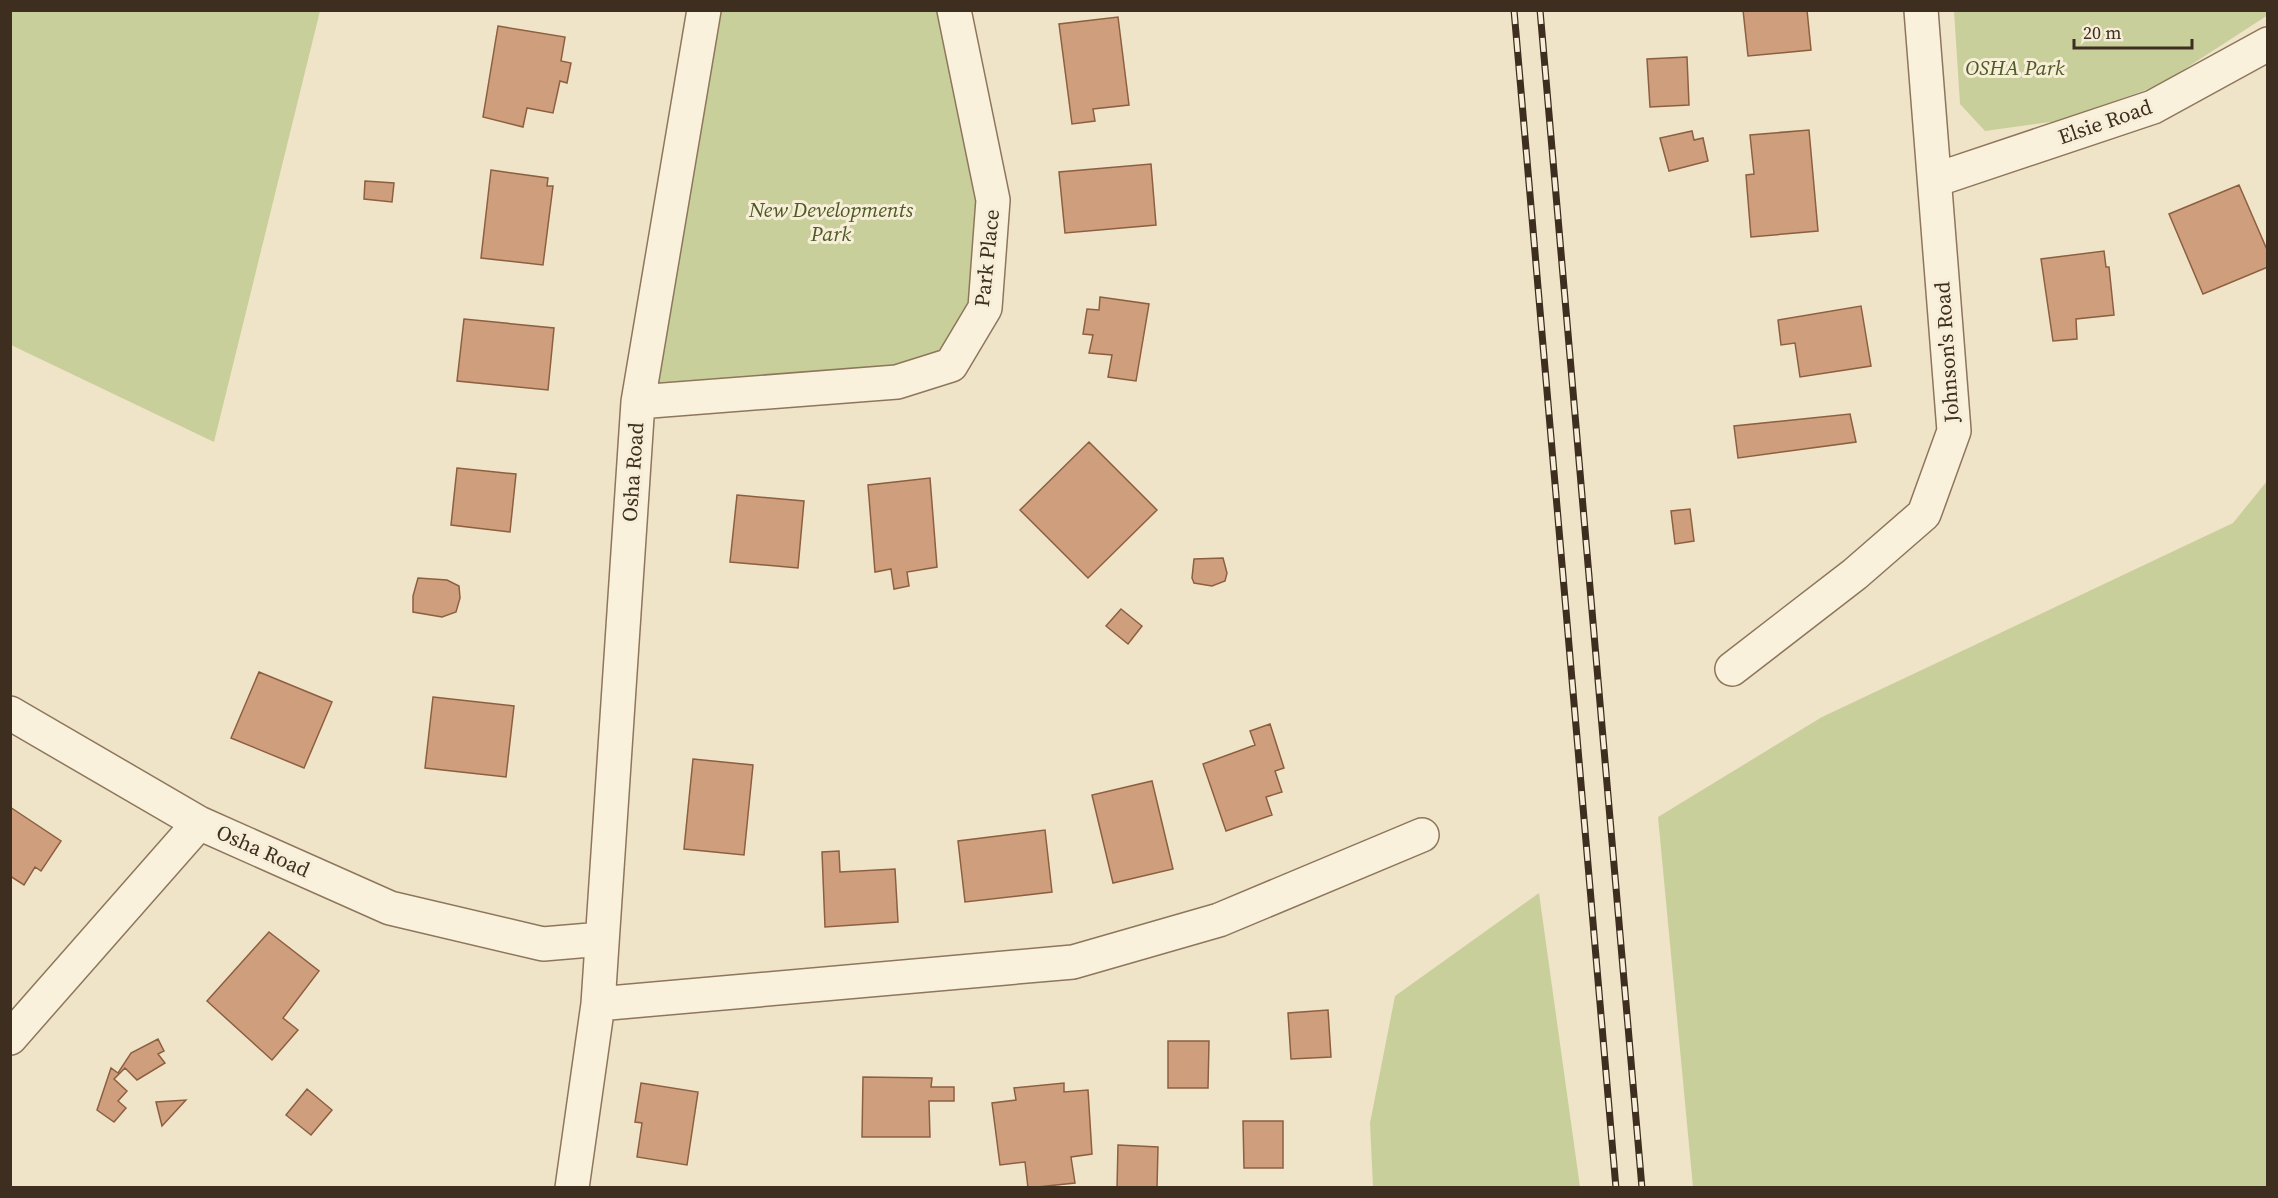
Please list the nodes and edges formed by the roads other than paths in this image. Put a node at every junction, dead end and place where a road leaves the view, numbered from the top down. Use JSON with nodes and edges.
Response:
{"nodes":[{"id":1,"x":704,"y":10,"type":"edge"},
{"id":2,"x":954,"y":10,"type":"edge"},
{"id":3,"x":1922,"y":10,"type":"edge"},
{"id":4,"x":2268,"y":44,"type":"edge"},
{"id":5,"x":1935,"y":180,"type":"junction"},
{"id":6,"x":638,"y":402,"type":"junction"},
{"id":7,"x":1732,"y":669,"type":"dead end"},
{"id":8,"x":10,"y":713,"type":"edge"},
{"id":9,"x":199,"y":823,"type":"junction"},
{"id":10,"x":1422,"y":835,"type":"dead end"},
{"id":11,"x":602,"y":939,"type":"junction"},
{"id":12,"x":598,"y":1004,"type":"junction"},
{"id":13,"x":10,"y":1038,"type":"edge"},
{"id":14,"x":572,"y":1188,"type":"edge"}],
"edges":[{"from":1,"to":6,"type":"street","name":"Osha Road"},
{"from":2,"to":6,"type":"street","name":"Park Place"},
{"from":3,"to":5,"type":"street","name":"Johnson's Road"},
{"from":4,"to":5,"type":"street","name":"Elsie Road"},
{"from":5,"to":7,"type":"street","name":"Johnson's Road"},
{"from":6,"to":11,"type":"street","name":"Osha Road"},
{"from":8,"to":9,"type":"street"},
{"from":9,"to":11,"type":"street","name":"Osha Road"},
{"from":9,"to":13,"type":"street","name":"Osha Road"},
{"from":10,"to":12,"type":"street"},
{"from":11,"to":12,"type":"street","name":"Osha Road"},
{"from":12,"to":14,"type":"street","name":"Osha Road"}]}
